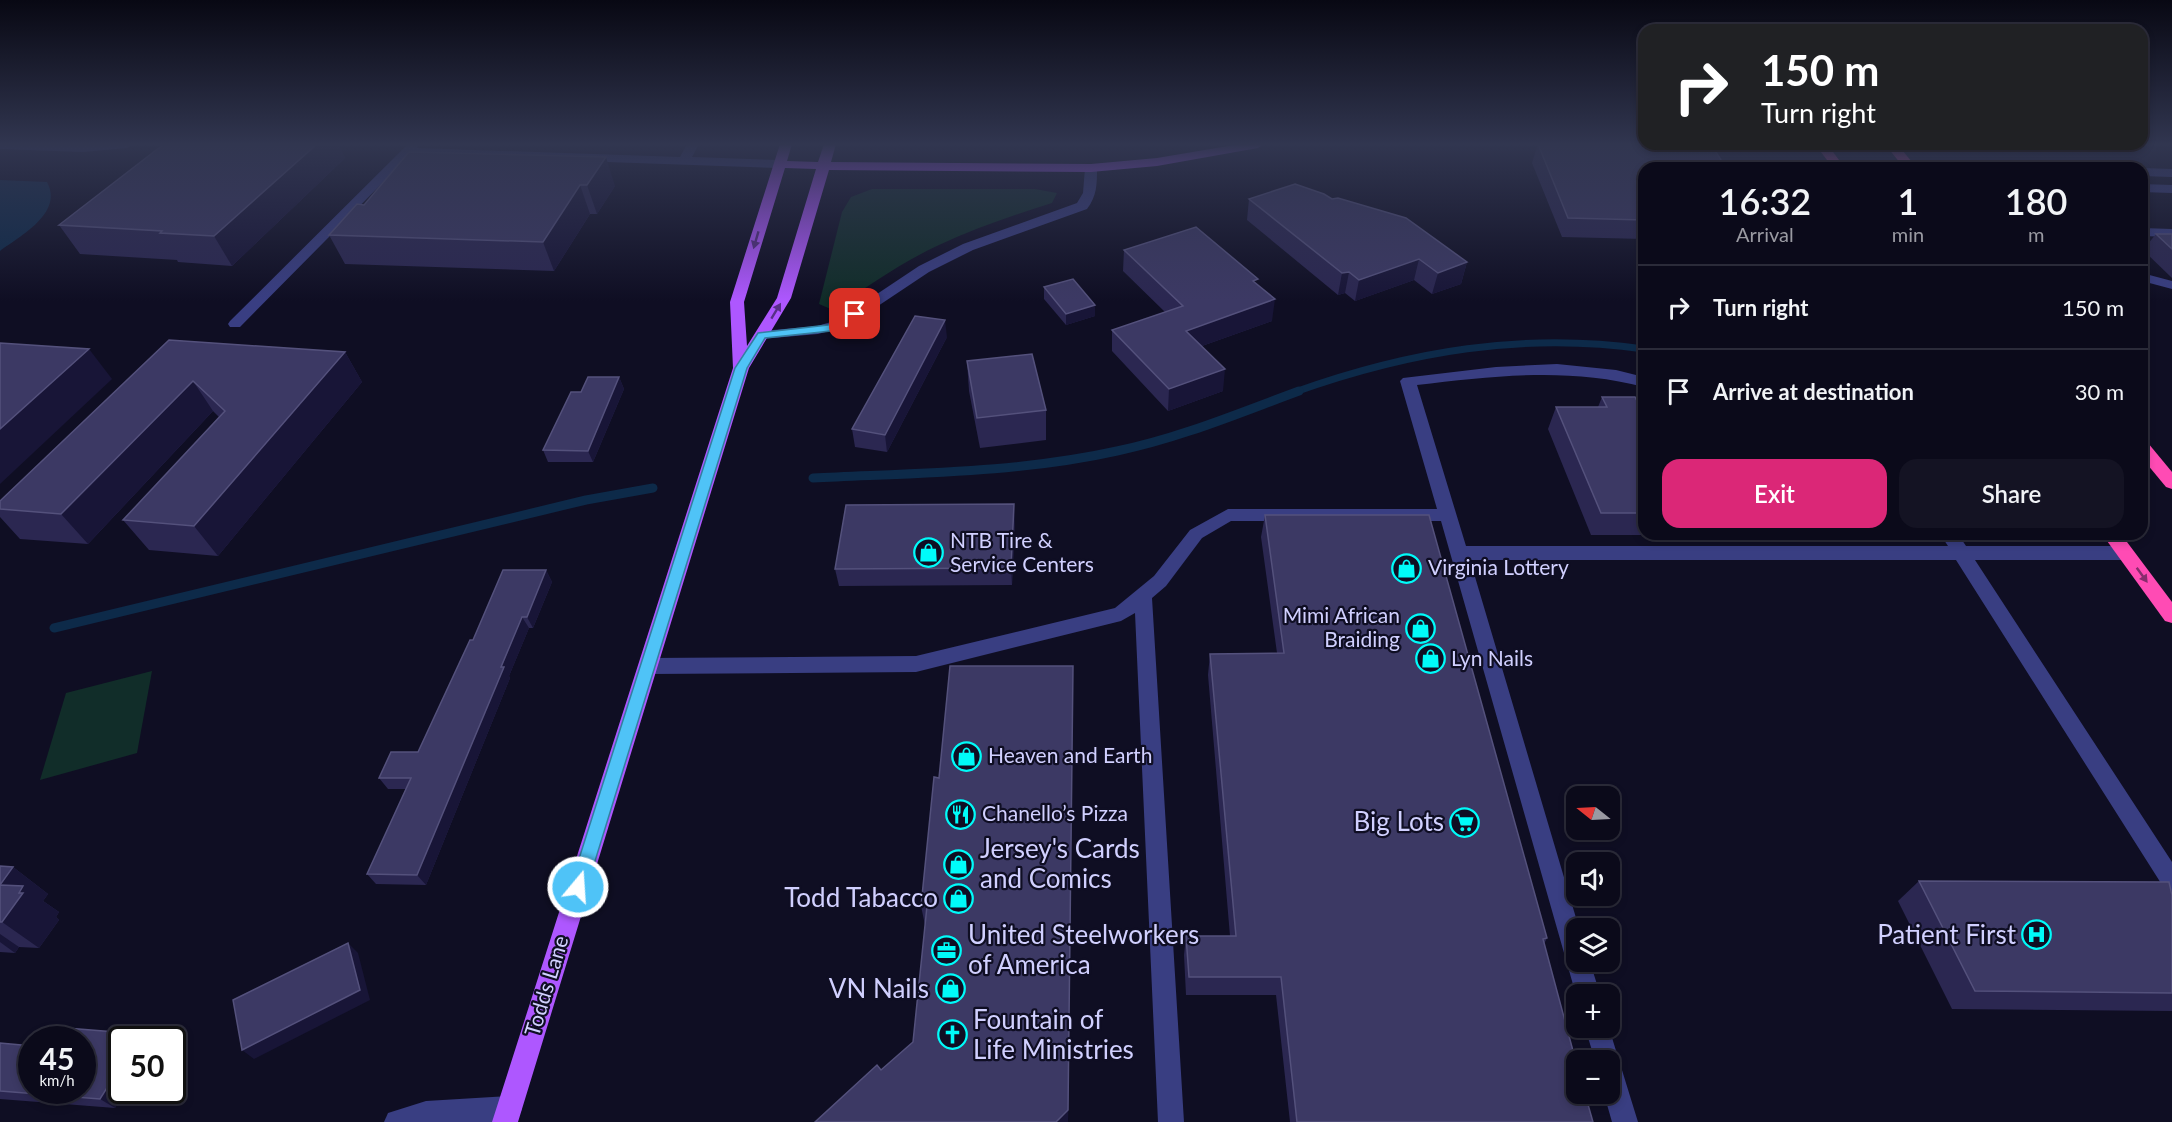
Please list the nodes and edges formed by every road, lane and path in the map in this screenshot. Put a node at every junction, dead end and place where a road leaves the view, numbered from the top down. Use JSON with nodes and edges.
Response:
{"nodes":[{"id":1,"x":362,"y":196,"type":"edge"},
{"id":2,"x":769,"y":196,"type":"edge"},
{"id":3,"x":813,"y":196,"type":"edge"},
{"id":4,"x":1088,"y":196,"type":"edge"},
{"id":5,"x":2148,"y":232,"type":"edge"},
{"id":6,"x":2172,"y":233,"type":"edge"},
{"id":7,"x":2148,"y":279,"type":"edge"},
{"id":8,"x":2172,"y":285,"type":"edge"},
{"id":9,"x":235,"y":324,"type":"dead end"},
{"id":10,"x":762,"y":335,"type":"junction"},
{"id":11,"x":741,"y":368,"type":"junction"},
{"id":12,"x":1638,"y":380,"type":"edge"},
{"id":13,"x":2148,"y":454,"type":"edge"},
{"id":14,"x":2172,"y":483,"type":"edge"},
{"id":15,"x":1448,"y":515,"type":"junction"},
{"id":16,"x":1953,"y":540,"type":"edge"},
{"id":17,"x":2115,"y":540,"type":"edge"},
{"id":18,"x":1459,"y":553,"type":"junction"},
{"id":19,"x":1961,"y":553,"type":"junction"},
{"id":20,"x":2125,"y":553,"type":"junction"},
{"id":21,"x":1143,"y":596,"type":"junction"},
{"id":22,"x":2172,"y":616,"type":"edge"},
{"id":23,"x":649,"y":666,"type":"junction"},
{"id":24,"x":2172,"y":881,"type":"edge"},
{"id":25,"x":1566,"y":922,"type":"edge"},
{"id":26,"x":1620,"y":1104,"type":"edge"},
{"id":27,"x":507,"y":1116,"type":"edge"},
{"id":28,"x":398,"y":1122,"type":"edge"},
{"id":29,"x":1172,"y":1122,"type":"edge"},
{"id":30,"x":1625,"y":1122,"type":"edge"}],
"edges":[{"from":1,"to":9,"type":"street"},
{"from":2,"to":11,"type":"main road","name":"Todds Lane","one_way":true},
{"from":10,"to":3,"type":"main road","name":"Todds Lane","one_way":true},
{"from":4,"to":10,"type":"street"},
{"from":5,"to":6,"type":"street"},
{"from":7,"to":8,"type":"street"},
{"from":10,"to":11,"type":"main road","name":"Todds Lane"},
{"from":11,"to":23,"type":"main road","name":"Todds Lane"},
{"from":12,"to":15,"type":"street"},
{"from":13,"to":14,"type":"highway"},
{"from":15,"to":18,"type":"street"},
{"from":15,"to":21,"type":"street"},
{"from":16,"to":19,"type":"street"},
{"from":17,"to":20,"type":"highway"},
{"from":18,"to":19,"type":"street"},
{"from":18,"to":25,"type":"street"},
{"from":19,"to":20,"type":"street"},
{"from":19,"to":24,"type":"street"},
{"from":20,"to":22,"type":"highway","one_way":true},
{"from":21,"to":23,"type":"street"},
{"from":21,"to":29,"type":"street"},
{"from":23,"to":27,"type":"main road","name":"Todds Lane"},
{"from":26,"to":30,"type":"street"},
{"from":27,"to":28,"type":"street"}]}
